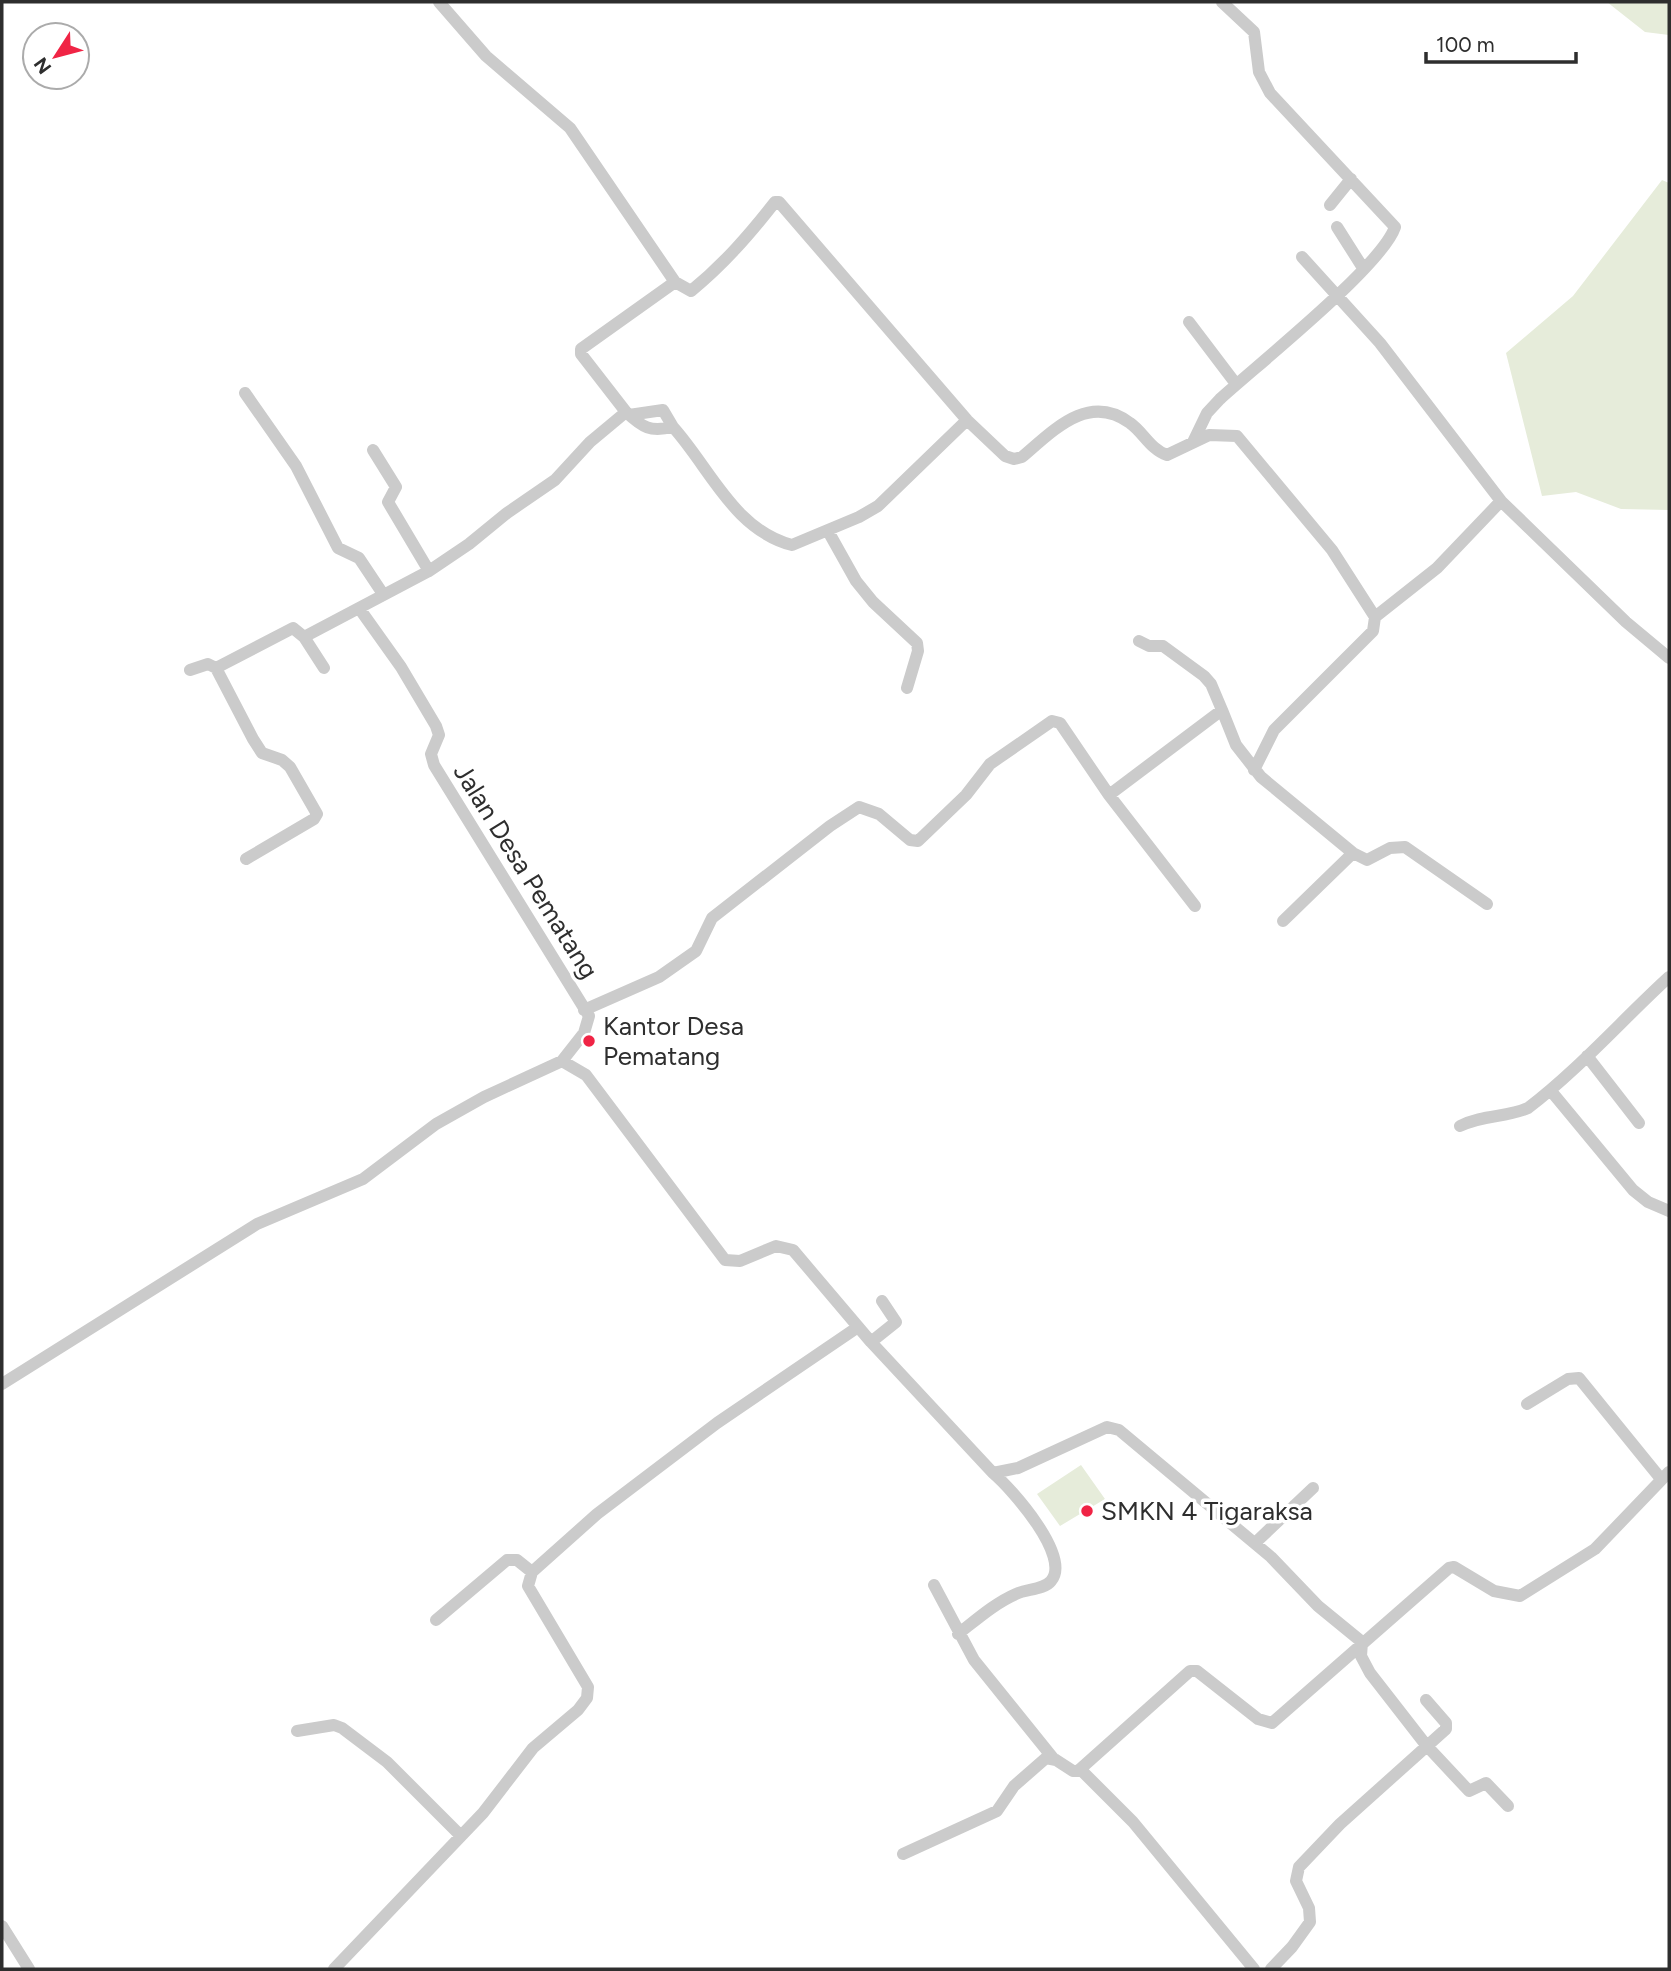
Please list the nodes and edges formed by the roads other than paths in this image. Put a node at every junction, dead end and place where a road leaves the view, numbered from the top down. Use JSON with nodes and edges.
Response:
{"nodes":[{"id":1,"x":439,"y":2,"type":"edge"},
{"id":2,"x":1222,"y":2,"type":"edge"},
{"id":3,"x":1352,"y":178,"type":"junction"},
{"id":4,"x":1330,"y":205,"type":"dead end"},
{"id":5,"x":1336,"y":227,"type":"dead end"},
{"id":6,"x":1302,"y":257,"type":"dead end"},
{"id":7,"x":1363,"y":268,"type":"junction"},
{"id":8,"x":675,"y":282,"type":"junction"},
{"id":9,"x":1337,"y":294,"type":"junction"},
{"id":10,"x":1189,"y":322,"type":"dead end"},
{"id":11,"x":1237,"y":384,"type":"junction"},
{"id":12,"x":246,"y":393,"type":"dead end"},
{"id":13,"x":627,"y":414,"type":"junction"},
{"id":14,"x":967,"y":420,"type":"junction"},
{"id":15,"x":673,"y":427,"type":"junction"},
{"id":16,"x":1193,"y":443,"type":"junction"},
{"id":17,"x":373,"y":450,"type":"dead end"},
{"id":18,"x":1501,"y":501,"type":"junction"},
{"id":19,"x":828,"y":531,"type":"junction"},
{"id":20,"x":429,"y":571,"type":"junction"},
{"id":21,"x":383,"y":594,"type":"junction"},
{"id":22,"x":359,"y":608,"type":"junction"},
{"id":23,"x":1375,"y":617,"type":"junction"},
{"id":24,"x":304,"y":637,"type":"junction"},
{"id":25,"x":1139,"y":641,"type":"dead end"},
{"id":26,"x":1669,"y":658,"type":"edge"},
{"id":27,"x":216,"y":668,"type":"junction"},
{"id":28,"x":324,"y":668,"type":"dead end"},
{"id":29,"x":190,"y":670,"type":"dead end"},
{"id":30,"x":907,"y":688,"type":"dead end"},
{"id":31,"x":1222,"y":710,"type":"junction"},
{"id":32,"x":1254,"y":770,"type":"junction"},
{"id":33,"x":1109,"y":795,"type":"junction"},
{"id":34,"x":1353,"y":853,"type":"junction"},
{"id":35,"x":246,"y":859,"type":"dead end"},
{"id":36,"x":1487,"y":904,"type":"dead end"},
{"id":37,"x":1195,"y":906,"type":"dead end"},
{"id":38,"x":1283,"y":921,"type":"dead end"},
{"id":39,"x":1669,"y":977,"type":"edge"},
{"id":40,"x":584,"y":1010,"type":"junction"},
{"id":41,"x":1587,"y":1056,"type":"junction"},
{"id":42,"x":562,"y":1061,"type":"junction"},
{"id":43,"x":1550,"y":1091,"type":"junction"},
{"id":44,"x":1639,"y":1124,"type":"dead end"},
{"id":45,"x":1460,"y":1126,"type":"dead end"},
{"id":46,"x":1669,"y":1211,"type":"edge"},
{"id":47,"x":882,"y":1301,"type":"dead end"},
{"id":48,"x":858,"y":1327,"type":"junction"},
{"id":49,"x":870,"y":1342,"type":"junction"},
{"id":50,"x":2,"y":1384,"type":"edge"},
{"id":51,"x":1527,"y":1404,"type":"dead end"},
{"id":52,"x":993,"y":1473,"type":"junction"},
{"id":53,"x":1665,"y":1475,"type":"edge"},
{"id":54,"x":1313,"y":1488,"type":"dead end"},
{"id":55,"x":1255,"y":1543,"type":"junction"},
{"id":56,"x":531,"y":1572,"type":"junction"},
{"id":57,"x":934,"y":1586,"type":"dead end"},
{"id":58,"x":436,"y":1620,"type":"dead end"},
{"id":59,"x":958,"y":1634,"type":"junction"},
{"id":60,"x":1362,"y":1642,"type":"junction"},
{"id":61,"x":1426,"y":1700,"type":"dead end"},
{"id":62,"x":297,"y":1731,"type":"dead end"},
{"id":63,"x":1426,"y":1745,"type":"junction"},
{"id":64,"x":1053,"y":1758,"type":"junction"},
{"id":65,"x":1080,"y":1769,"type":"junction"},
{"id":66,"x":1508,"y":1806,"type":"dead end"},
{"id":67,"x":461,"y":1836,"type":"junction"},
{"id":68,"x":903,"y":1854,"type":"dead end"},
{"id":69,"x":2,"y":1926,"type":"edge"},
{"id":70,"x":29,"y":1969,"type":"edge"},
{"id":71,"x":334,"y":1969,"type":"edge"},
{"id":72,"x":1254,"y":1969,"type":"edge"},
{"id":73,"x":1271,"y":1969,"type":"edge"}],
"edges":[{"from":1,"to":8,"type":"street"},
{"from":2,"to":3,"type":"street"},
{"from":3,"to":4,"type":"street"},
{"from":3,"to":7,"type":"street"},
{"from":5,"to":7,"type":"street"},
{"from":6,"to":9,"type":"street"},
{"from":7,"to":9,"type":"street"},
{"from":8,"to":13,"type":"street"},
{"from":8,"to":14,"type":"street"},
{"from":9,"to":11,"type":"street"},
{"from":9,"to":18,"type":"street"},
{"from":10,"to":11,"type":"street"},
{"from":11,"to":16,"type":"street"},
{"from":12,"to":21,"type":"street"},
{"from":13,"to":15,"type":"street"},
{"from":13,"to":15,"type":"street"},
{"from":13,"to":20,"type":"street"},
{"from":14,"to":16,"type":"street"},
{"from":14,"to":19,"type":"street"},
{"from":15,"to":19,"type":"street"},
{"from":16,"to":23,"type":"street"},
{"from":17,"to":20,"type":"street"},
{"from":18,"to":23,"type":"street"},
{"from":18,"to":26,"type":"street"},
{"from":19,"to":30,"type":"street"},
{"from":20,"to":21,"type":"street"},
{"from":21,"to":22,"type":"street"},
{"from":22,"to":24,"type":"street"},
{"from":22,"to":40,"type":"street","name":"Jalan Desa Pematang"},
{"from":23,"to":32,"type":"street"},
{"from":24,"to":27,"type":"street"},
{"from":24,"to":28,"type":"street"},
{"from":25,"to":31,"type":"street"},
{"from":27,"to":29,"type":"street"},
{"from":27,"to":35,"type":"street"},
{"from":31,"to":32,"type":"street"},
{"from":31,"to":33,"type":"street"},
{"from":32,"to":34,"type":"street"},
{"from":33,"to":37,"type":"street"},
{"from":33,"to":40,"type":"street"},
{"from":34,"to":36,"type":"street"},
{"from":34,"to":38,"type":"street"},
{"from":39,"to":41,"type":"street"},
{"from":40,"to":42,"type":"street","name":"Jalan Desa Pematang"},
{"from":41,"to":43,"type":"street"},
{"from":41,"to":44,"type":"street"},
{"from":42,"to":48,"type":"street"},
{"from":42,"to":50,"type":"street"},
{"from":43,"to":45,"type":"street"},
{"from":43,"to":46,"type":"street"},
{"from":47,"to":49,"type":"street"},
{"from":48,"to":49,"type":"street"},
{"from":48,"to":56,"type":"street"},
{"from":49,"to":52,"type":"street"},
{"from":51,"to":53,"type":"street"},
{"from":52,"to":55,"type":"street"},
{"from":52,"to":59,"type":"street"},
{"from":53,"to":60,"type":"street"},
{"from":54,"to":55,"type":"street"},
{"from":55,"to":60,"type":"street"},
{"from":56,"to":58,"type":"street"},
{"from":56,"to":67,"type":"street"},
{"from":57,"to":59,"type":"street"},
{"from":59,"to":64,"type":"street"},
{"from":60,"to":63,"type":"street"},
{"from":60,"to":65,"type":"street"},
{"from":61,"to":63,"type":"street"},
{"from":62,"to":67,"type":"street"},
{"from":63,"to":66,"type":"street"},
{"from":63,"to":73,"type":"street"},
{"from":64,"to":65,"type":"street"},
{"from":64,"to":68,"type":"street"},
{"from":65,"to":72,"type":"street"},
{"from":67,"to":71,"type":"street"},
{"from":69,"to":70,"type":"street"}]}
